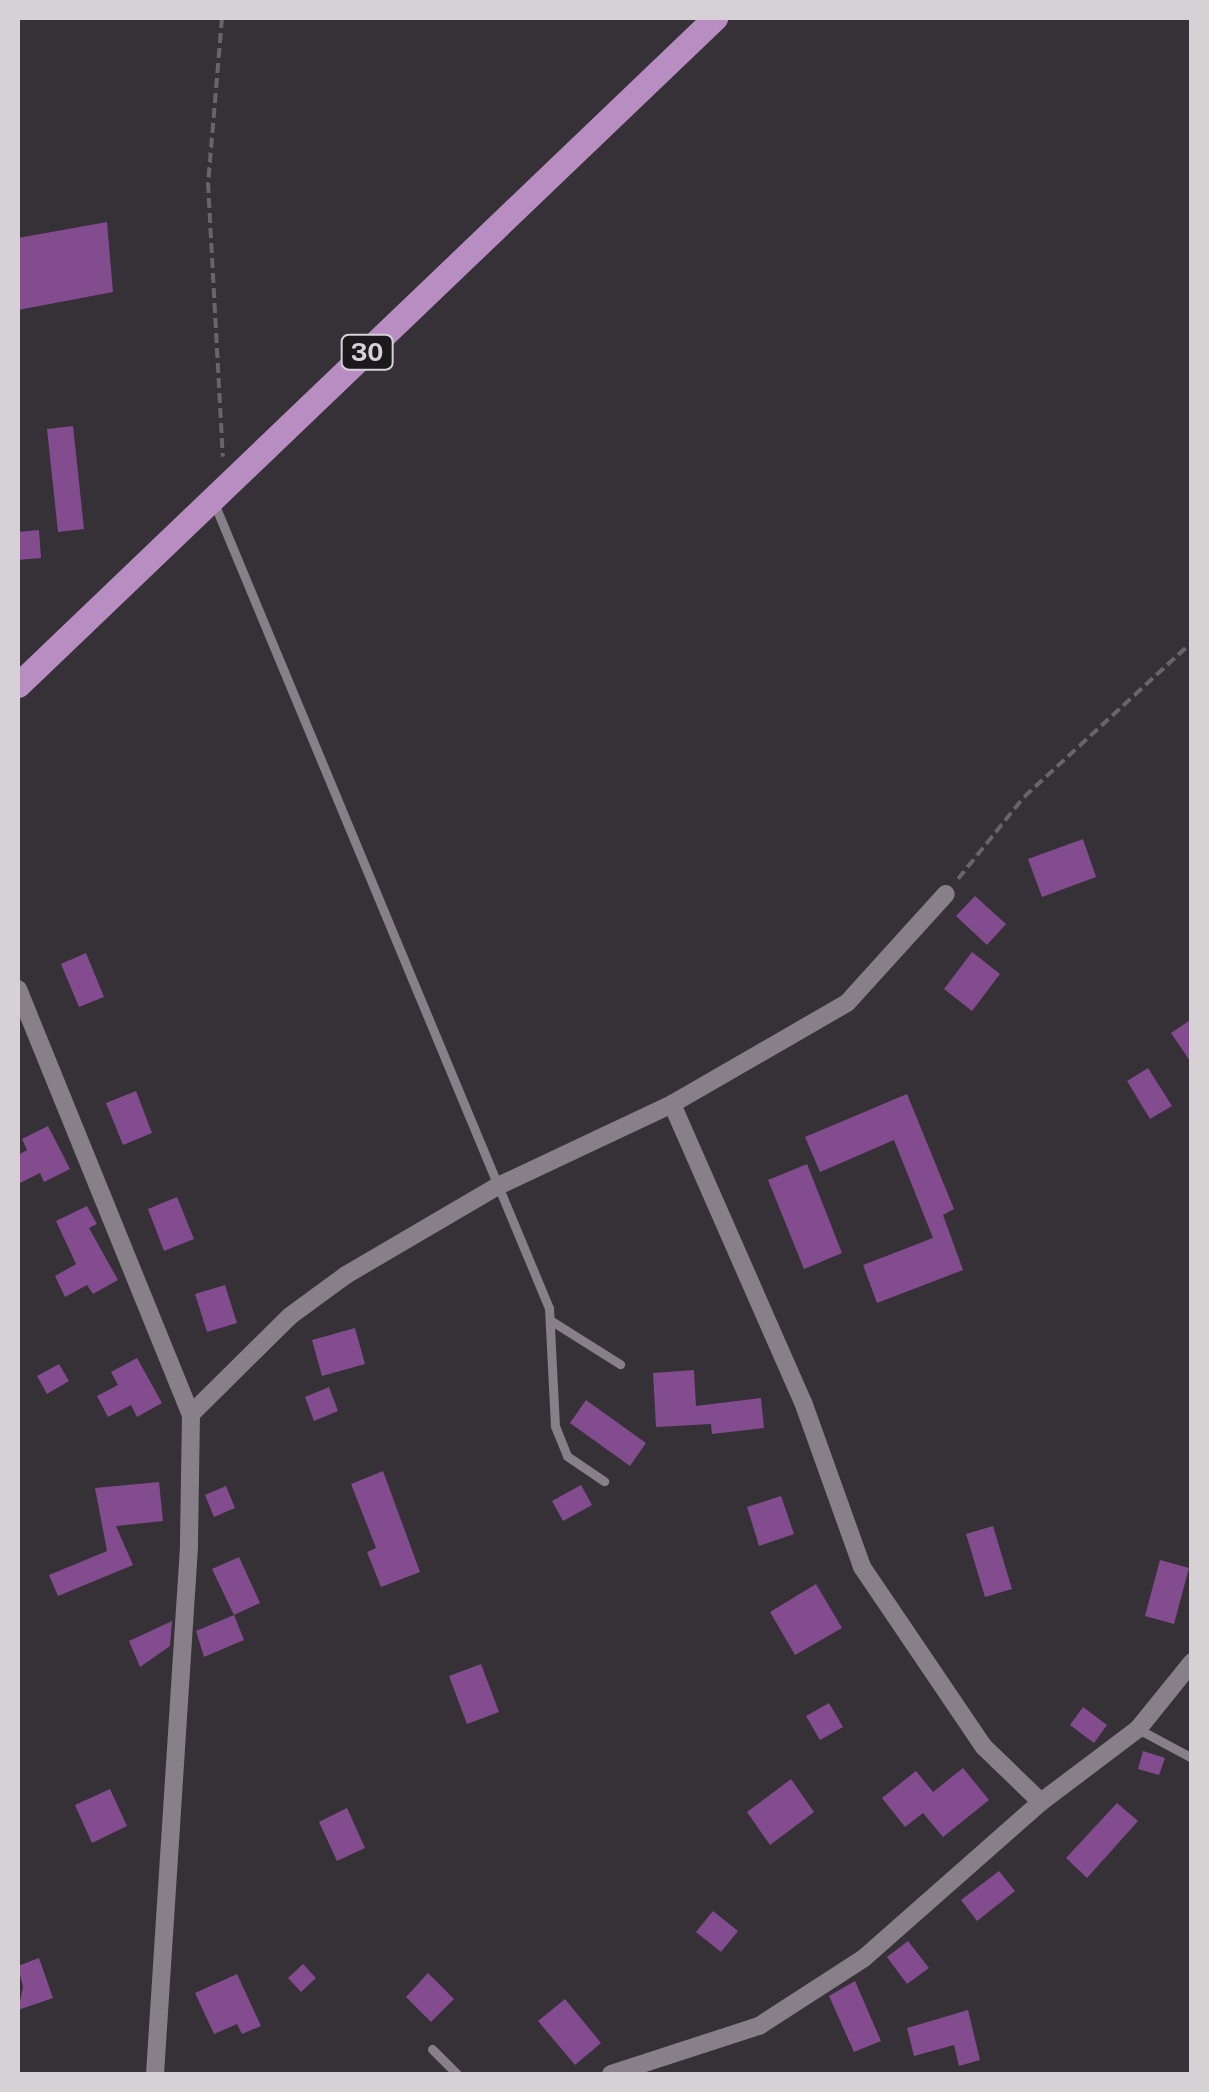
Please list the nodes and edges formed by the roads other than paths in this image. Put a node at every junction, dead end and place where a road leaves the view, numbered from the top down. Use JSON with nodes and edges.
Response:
{"nodes":[{"id":1,"x":715,"y":18,"type":"edge"},
{"id":2,"x":213,"y":500,"type":"junction"},
{"id":3,"x":18,"y":685,"type":"edge"},
{"id":4,"x":946,"y":894,"type":"road end"},
{"id":5,"x":18,"y":989,"type":"edge"},
{"id":6,"x":672,"y":1104,"type":"junction"},
{"id":7,"x":496,"y":1187,"type":"junction"},
{"id":8,"x":550,"y":1320,"type":"junction"},
{"id":9,"x":620,"y":1364,"type":"dead end"},
{"id":10,"x":191,"y":1414,"type":"junction"},
{"id":11,"x":604,"y":1481,"type":"dead end"},
{"id":12,"x":1192,"y":1662,"type":"edge"},
{"id":13,"x":1138,"y":1729,"type":"junction"},
{"id":14,"x":1192,"y":1758,"type":"edge"},
{"id":15,"x":1041,"y":1802,"type":"junction"},
{"id":16,"x":432,"y":2049,"type":"dead end"},
{"id":17,"x":154,"y":2074,"type":"edge"},
{"id":18,"x":457,"y":2074,"type":"edge"},
{"id":19,"x":610,"y":2074,"type":"edge"}],
"edges":[{"from":1,"to":2,"type":"main road","number":"30"},
{"from":2,"to":3,"type":"main road","number":"30"},
{"from":2,"to":7,"type":"lane"},
{"from":4,"to":6,"type":"street"},
{"from":5,"to":10,"type":"street"},
{"from":6,"to":7,"type":"street"},
{"from":6,"to":15,"type":"street"},
{"from":7,"to":8,"type":"lane"},
{"from":7,"to":10,"type":"street"},
{"from":8,"to":9,"type":"lane"},
{"from":8,"to":11,"type":"lane"},
{"from":10,"to":17,"type":"street"},
{"from":12,"to":13,"type":"street"},
{"from":13,"to":14,"type":"lane"},
{"from":13,"to":15,"type":"street"},
{"from":15,"to":19,"type":"street"},
{"from":16,"to":18,"type":"lane"}]}
